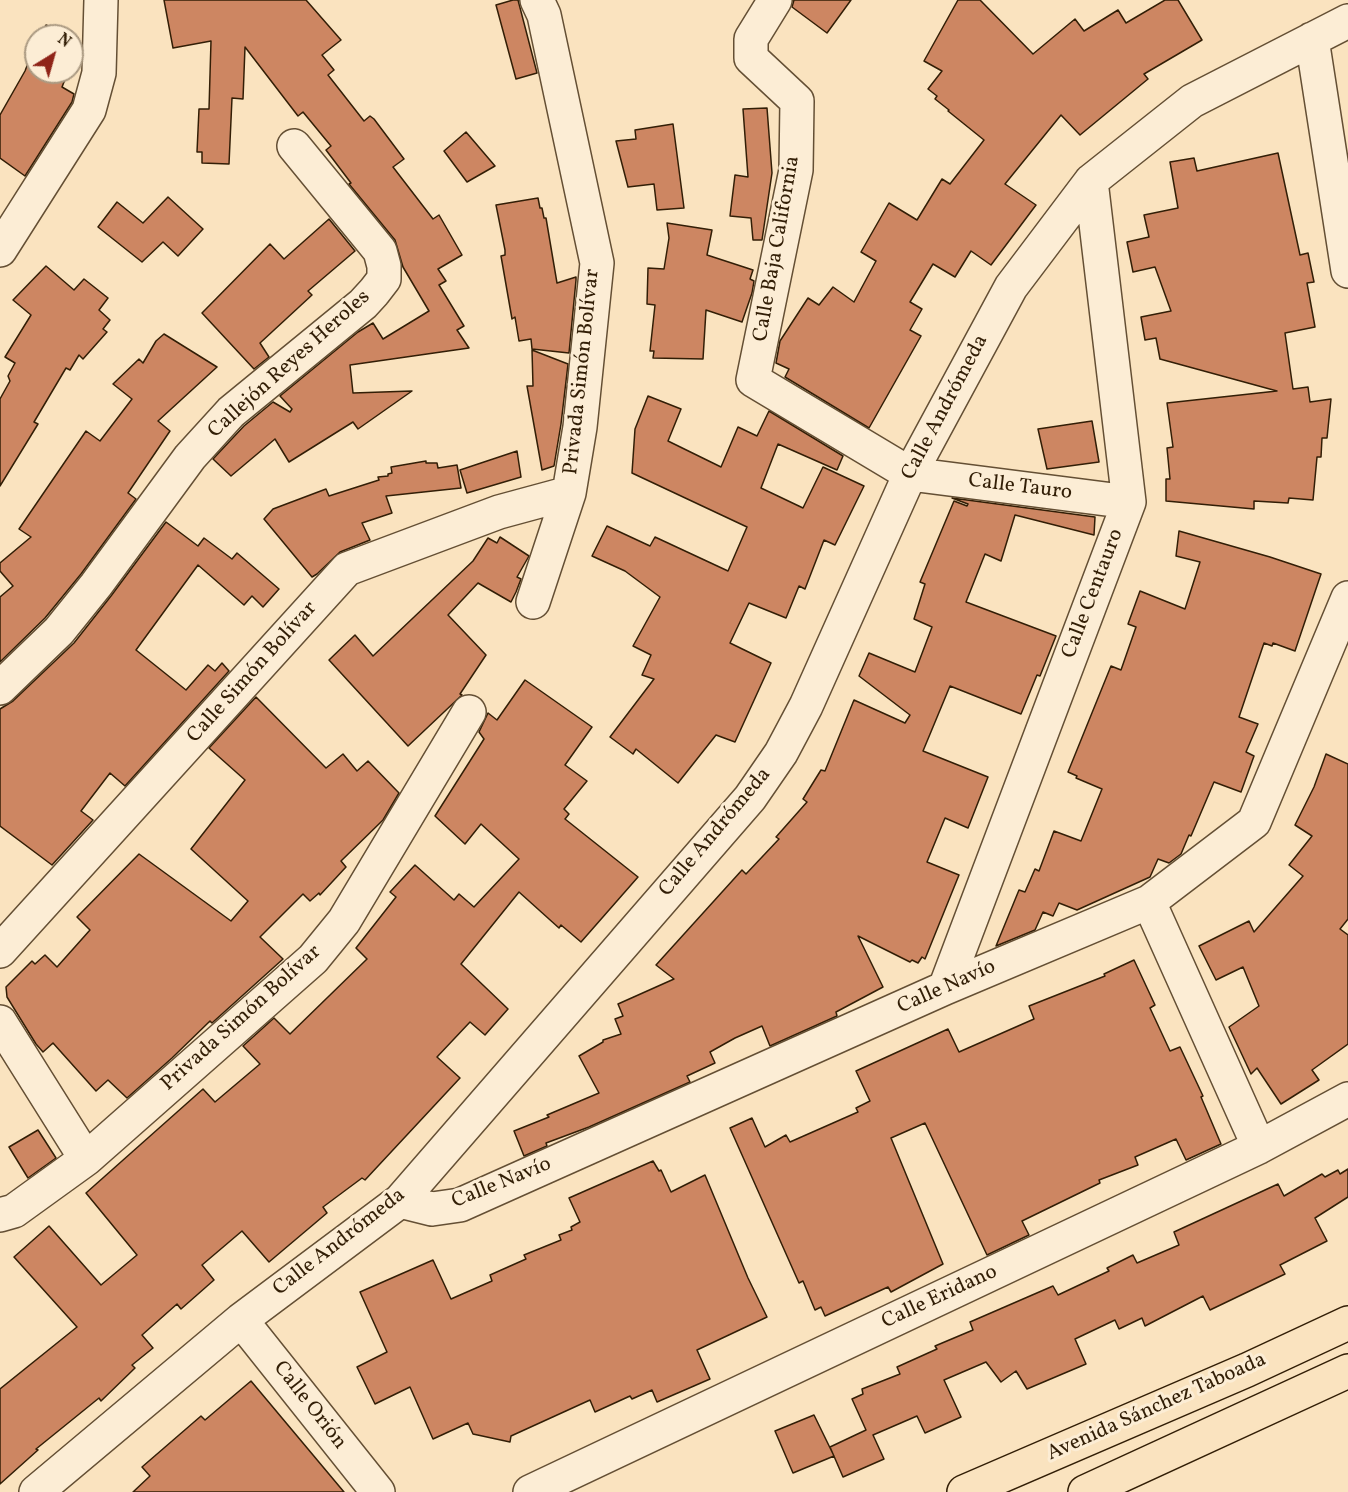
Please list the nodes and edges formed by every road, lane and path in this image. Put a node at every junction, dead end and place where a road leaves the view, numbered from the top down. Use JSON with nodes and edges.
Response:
{"nodes":[{"id":1,"x":101,"y":0,"type":"edge"},
{"id":2,"x":537,"y":0,"type":"edge"},
{"id":3,"x":776,"y":0,"type":"edge"},
{"id":4,"x":1348,"y":21,"type":"edge"},
{"id":5,"x":1312,"y":39,"type":"junction"},
{"id":6,"x":294,"y":146,"type":"dead end"},
{"id":7,"x":1091,"y":182,"type":"junction"},
{"id":8,"x":0,"y":250,"type":"edge"},
{"id":9,"x":1348,"y":271,"type":"edge"},
{"id":10,"x":910,"y":474,"type":"junction"},
{"id":11,"x":569,"y":493,"type":"junction"},
{"id":12,"x":1130,"y":502,"type":"junction"},
{"id":13,"x":1348,"y":598,"type":"edge"},
{"id":14,"x":533,"y":602,"type":"dead end"},
{"id":15,"x":0,"y":688,"type":"edge"},
{"id":16,"x":469,"y":712,"type":"dead end"},
{"id":17,"x":1149,"y":902,"type":"junction"},
{"id":18,"x":0,"y":951,"type":"edge"},
{"id":19,"x":945,"y":988,"type":"junction"},
{"id":20,"x":0,"y":1022,"type":"edge"},
{"id":21,"x":1348,"y":1099,"type":"edge"},
{"id":22,"x":1259,"y":1147,"type":"junction"},
{"id":23,"x":86,"y":1159,"type":"junction"},
{"id":24,"x":400,"y":1201,"type":"junction"},
{"id":25,"x":0,"y":1215,"type":"edge"},
{"id":26,"x":241,"y":1320,"type":"junction"},
{"id":27,"x":1348,"y":1323,"type":"edge"},
{"id":28,"x":1348,"y":1371,"type":"edge"},
{"id":29,"x":36,"y":1492,"type":"edge"},
{"id":30,"x":378,"y":1492,"type":"edge"},
{"id":31,"x":530,"y":1492,"type":"edge"},
{"id":32,"x":964,"y":1492,"type":"edge"},
{"id":33,"x":1085,"y":1492,"type":"edge"}],
"edges":[{"from":1,"to":8,"type":"street"},
{"from":2,"to":11,"type":"street","name":"Privada Simón Bolívar"},
{"from":3,"to":10,"type":"street","name":"Calle Baja California"},
{"from":4,"to":5,"type":"street","name":"Calle Andrómeda"},
{"from":5,"to":7,"type":"street","name":"Calle Andrómeda"},
{"from":5,"to":9,"type":"street"},
{"from":6,"to":15,"type":"street","name":"Callejón Reyes Heroles"},
{"from":7,"to":10,"type":"street","name":"Calle Andrómeda"},
{"from":7,"to":12,"type":"street","name":"Calle Centauro"},
{"from":10,"to":12,"type":"street","name":"Calle Tauro"},
{"from":10,"to":24,"type":"street","name":"Calle Andrómeda"},
{"from":11,"to":14,"type":"street","name":"Privada Simón Bolívar"},
{"from":11,"to":18,"type":"street","name":"Calle Simón Bolívar"},
{"from":12,"to":19,"type":"street","name":"Calle Centauro"},
{"from":13,"to":17,"type":"street","name":"Calle Navío"},
{"from":16,"to":23,"type":"street","name":"Privada Simón Bolívar"},
{"from":17,"to":19,"type":"street","name":"Calle Navío"},
{"from":17,"to":22,"type":"street"},
{"from":19,"to":24,"type":"street","name":"Calle Navío"},
{"from":20,"to":23,"type":"street"},
{"from":21,"to":22,"type":"street","name":"Calle Eridano"},
{"from":22,"to":31,"type":"street","name":"Calle Eridano"},
{"from":23,"to":25,"type":"street","name":"Privada Simón Bolívar"},
{"from":24,"to":26,"type":"street","name":"Calle Andrómeda"},
{"from":26,"to":29,"type":"street","name":"Calle Andrómeda"},
{"from":26,"to":30,"type":"street","name":"Calle Orión"},
{"from":27,"to":32,"type":"main road","name":"Avenida Sánchez Taboada"},
{"from":28,"to":33,"type":"main road"}]}
